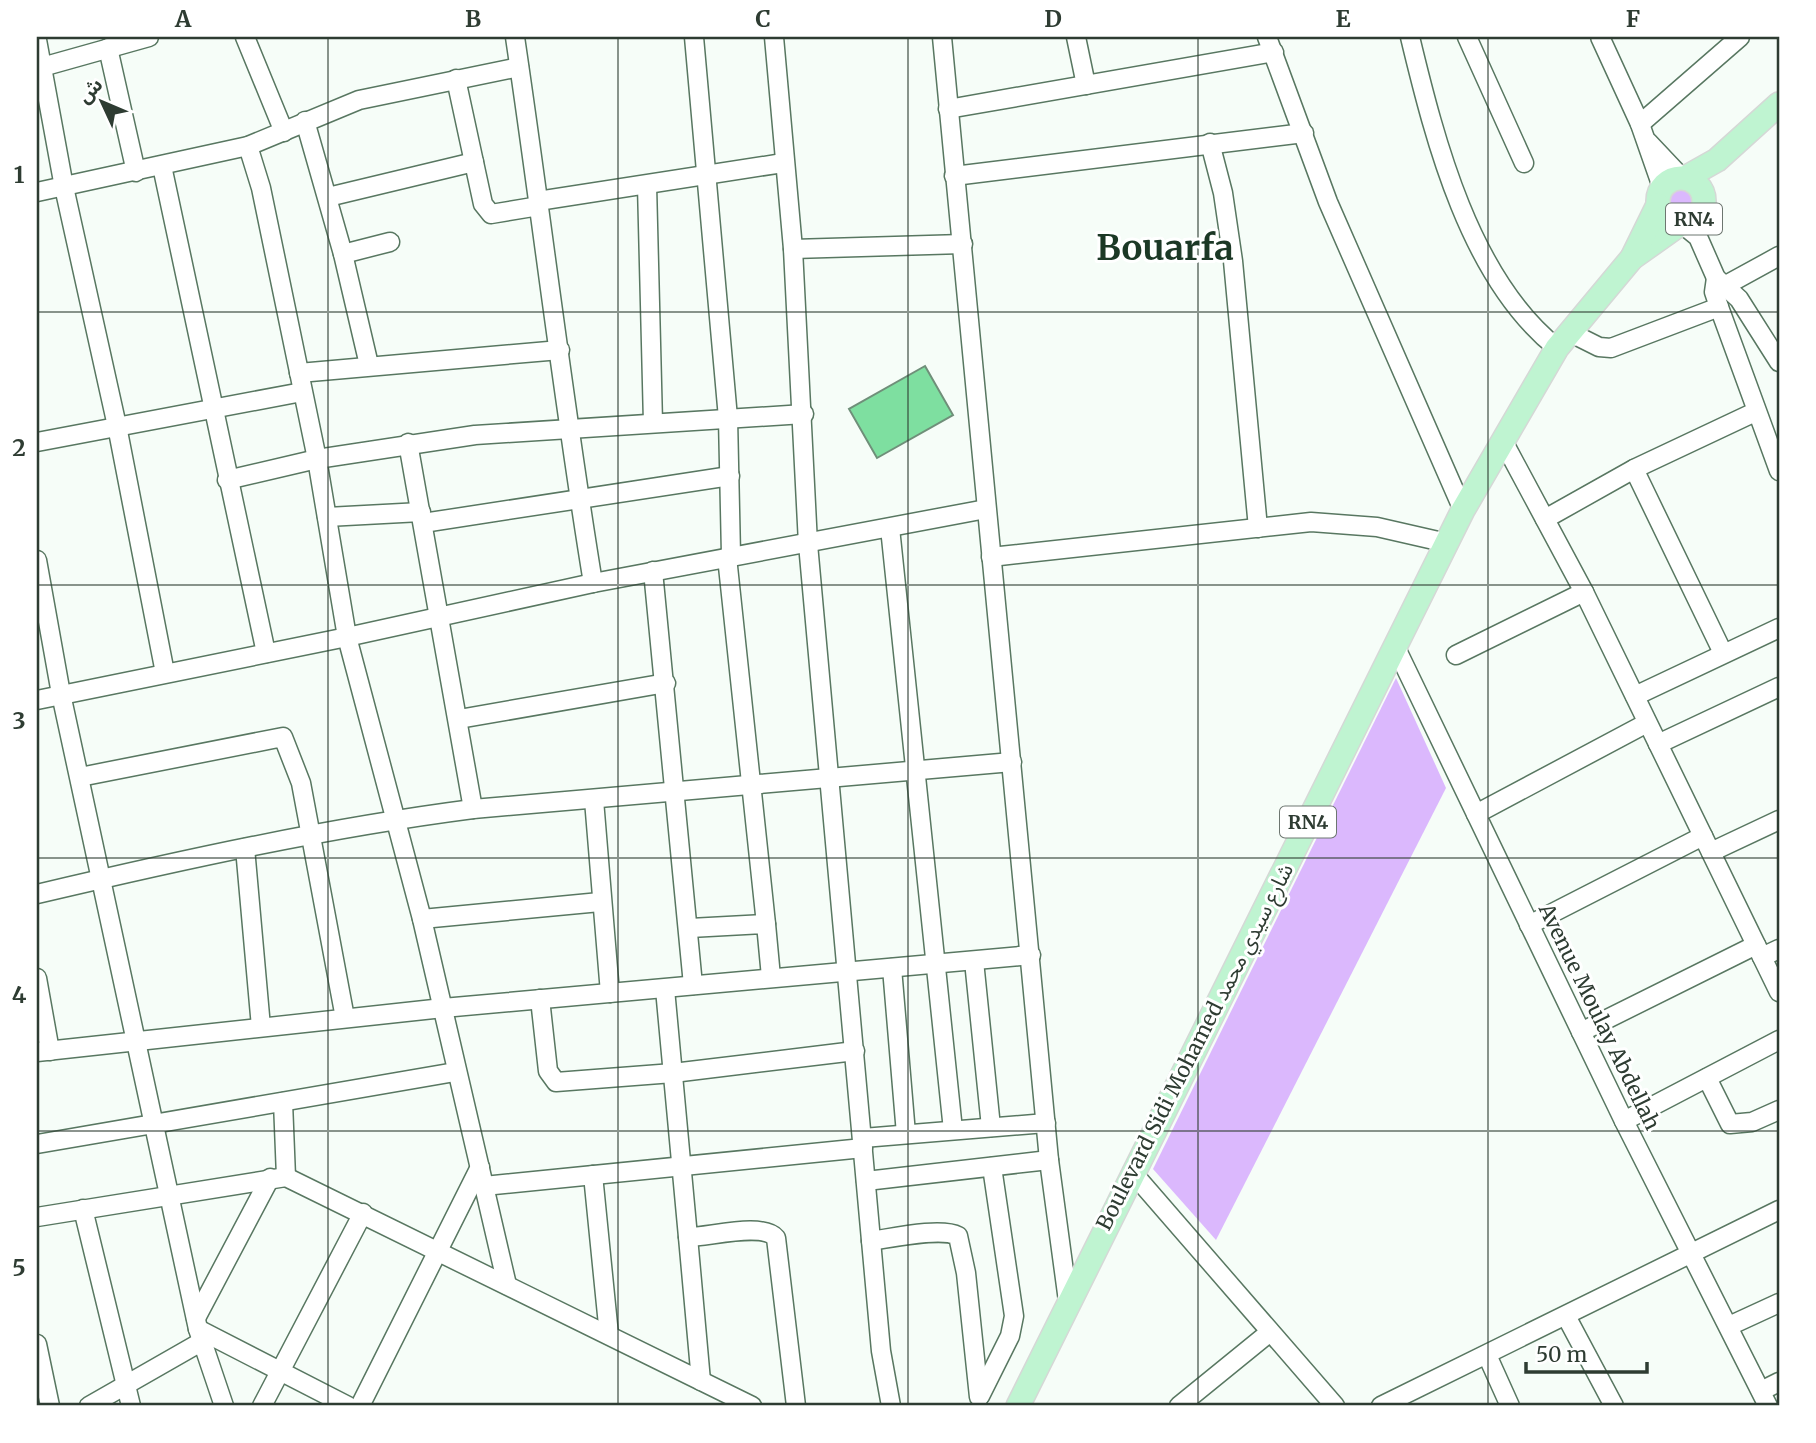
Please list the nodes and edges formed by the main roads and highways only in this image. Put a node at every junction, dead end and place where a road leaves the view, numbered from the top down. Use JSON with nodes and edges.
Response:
{"nodes":[{"id":1,"x":1779,"y":104,"type":"edge"},
{"id":2,"x":1717,"y":160,"type":"junction"},
{"id":3,"x":1672,"y":187,"type":"junction"},
{"id":4,"x":1692,"y":220,"type":"junction"},
{"id":5,"x":1632,"y":258,"type":"junction"},
{"id":6,"x":1018,"y":1406,"type":"edge"}],
"edges":[{"from":1,"to":2,"type":"main road","number":"RN4"},
{"from":2,"to":3,"type":"main road","number":"RN4"},
{"from":2,"to":4,"type":"main road","number":"RN4"},
{"from":3,"to":4,"type":"main road","number":"RN4"},
{"from":3,"to":4,"type":"main road","number":"RN4"},
{"from":3,"to":5,"type":"main road","number":"RN4"},
{"from":4,"to":5,"type":"main road","number":"RN4"},
{"from":5,"to":6,"type":"main road","name":"Boulevard Sidi Mohamed شارع سيدي محمد","number":"RN4"}]}
